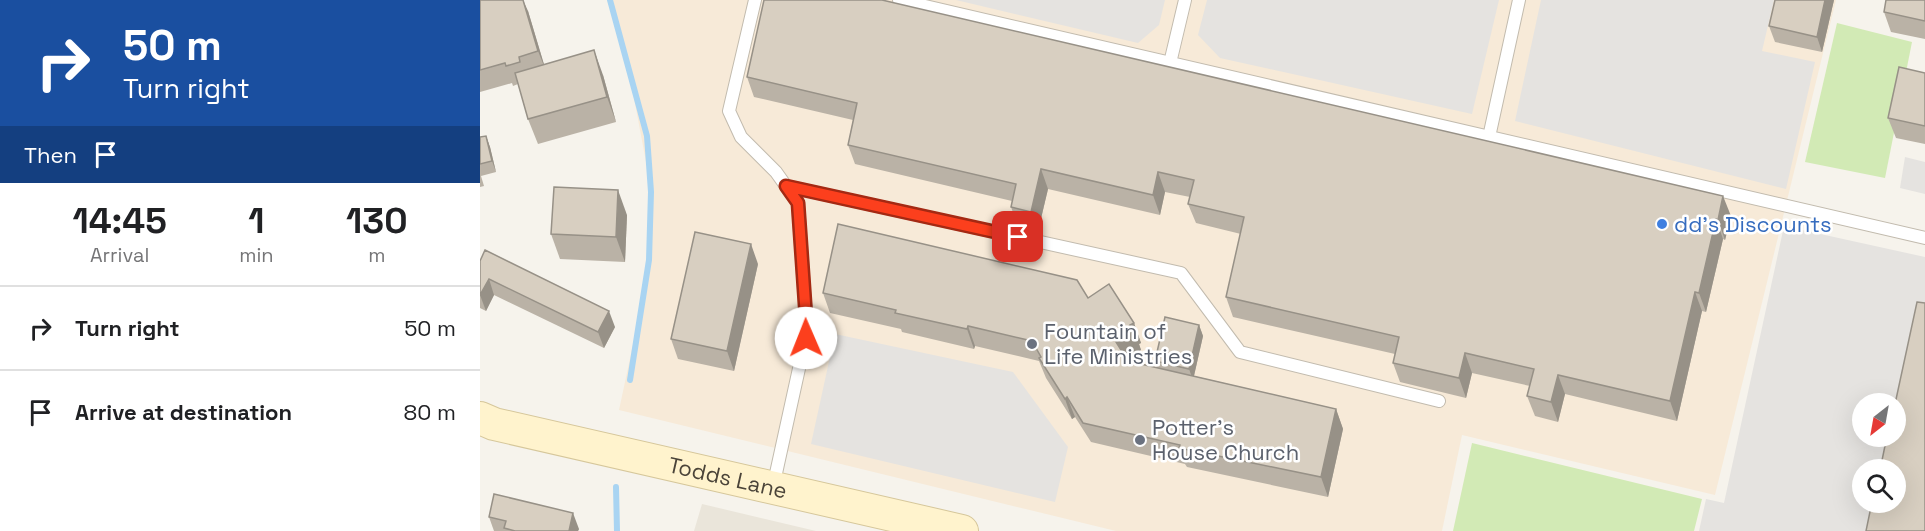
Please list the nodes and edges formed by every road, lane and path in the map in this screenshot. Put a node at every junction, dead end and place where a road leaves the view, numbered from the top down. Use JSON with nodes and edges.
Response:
{"nodes":[{"id":1,"x":755,"y":0,"type":"edge"},
{"id":2,"x":899,"y":0,"type":"edge"},
{"id":3,"x":1185,"y":0,"type":"edge"},
{"id":4,"x":1519,"y":0,"type":"edge"},
{"id":5,"x":1170,"y":63,"type":"junction"},
{"id":6,"x":1489,"y":137,"type":"junction"},
{"id":7,"x":786,"y":186,"type":"junction"},
{"id":8,"x":1925,"y":238,"type":"edge"},
{"id":9,"x":1439,"y":401,"type":"dead end"},
{"id":10,"x":485,"y":422,"type":"edge"},
{"id":11,"x":773,"y":487,"type":"junction"},
{"id":12,"x":962,"y":531,"type":"edge"}],
"edges":[{"from":1,"to":7,"type":"lane"},
{"from":2,"to":5,"type":"lane"},
{"from":3,"to":5,"type":"lane"},
{"from":4,"to":6,"type":"lane"},
{"from":5,"to":6,"type":"lane"},
{"from":6,"to":8,"type":"lane"},
{"from":7,"to":9,"type":"lane"},
{"from":7,"to":11,"type":"lane"},
{"from":10,"to":11,"type":"main road","name":"Todds Lane"},
{"from":11,"to":12,"type":"main road","name":"Todds Lane"}]}
